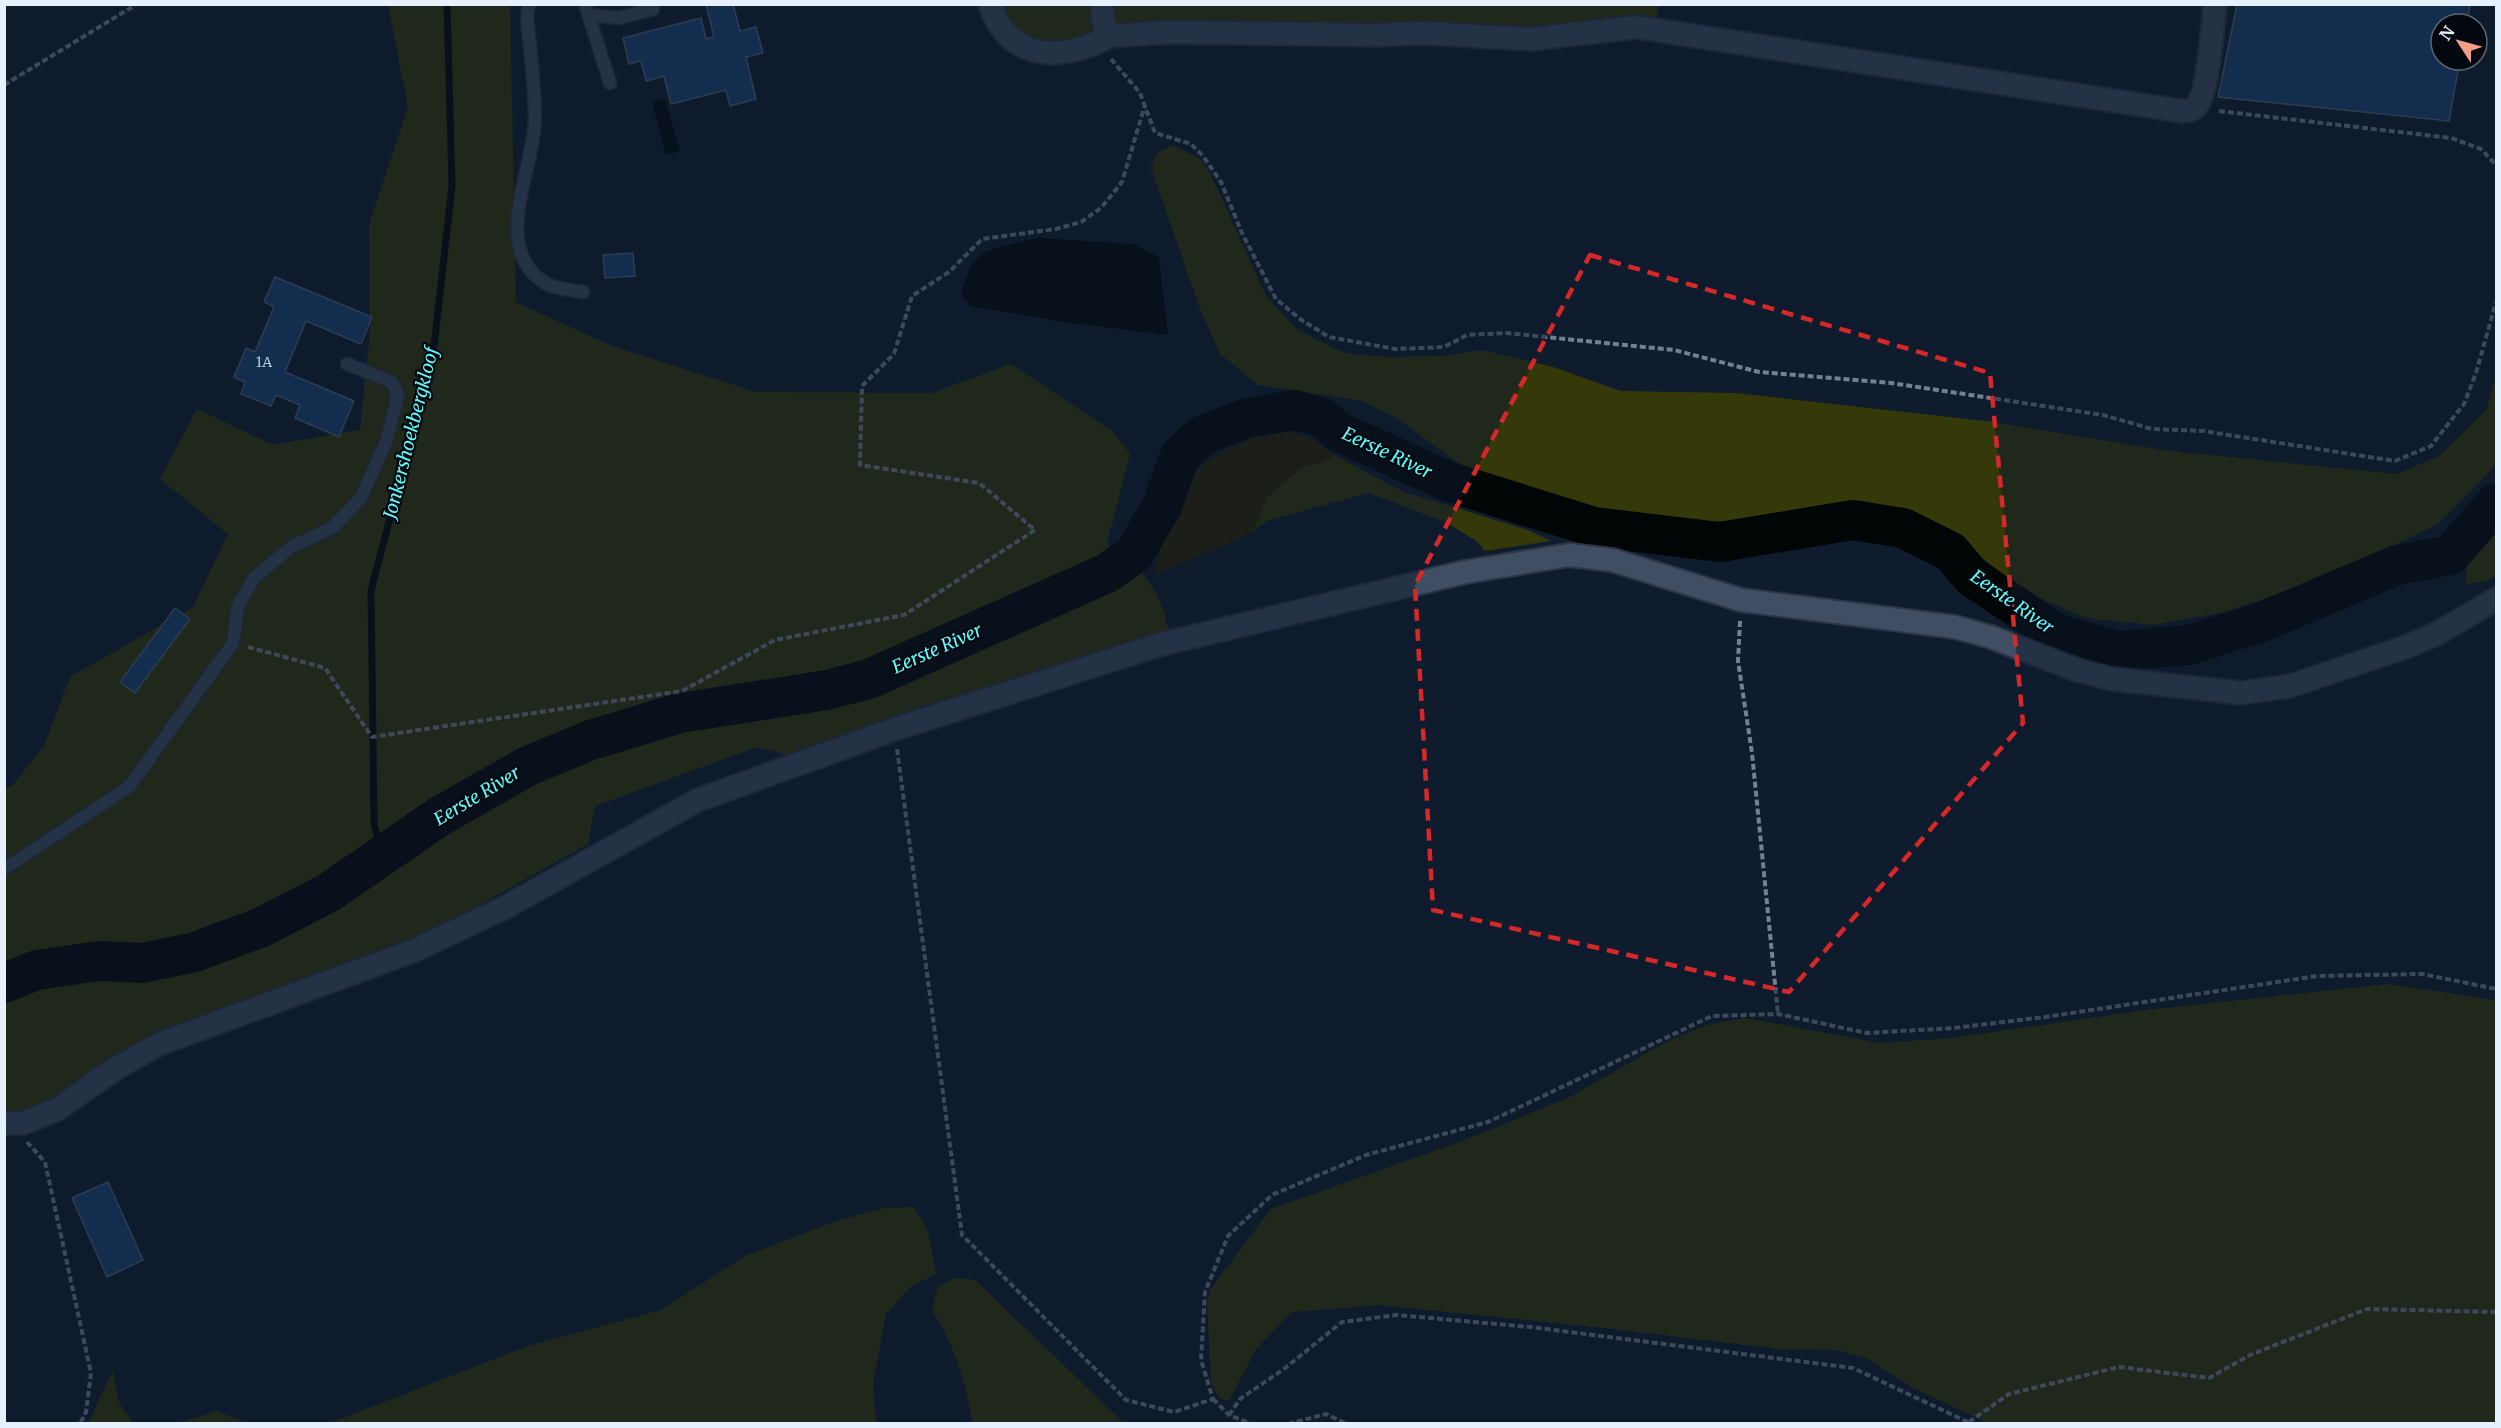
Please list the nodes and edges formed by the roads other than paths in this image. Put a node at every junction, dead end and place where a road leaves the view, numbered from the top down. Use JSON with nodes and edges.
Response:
{"nodes":[{"id":1,"x":529,"y":4,"type":"edge"},
{"id":2,"x":990,"y":4,"type":"edge"},
{"id":3,"x":1102,"y":4,"type":"edge"},
{"id":4,"x":2215,"y":4,"type":"edge"},
{"id":5,"x":653,"y":9,"type":"dead end"},
{"id":6,"x":587,"y":10,"type":"edge"},
{"id":7,"x":1101,"y":41,"type":"junction"},
{"id":8,"x":610,"y":84,"type":"dead end"},
{"id":9,"x":583,"y":292,"type":"dead end"},
{"id":10,"x":347,"y":364,"type":"dead end"},
{"id":11,"x":2496,"y":599,"type":"edge"},
{"id":12,"x":4,"y":868,"type":"edge"},
{"id":13,"x":8,"y":1123,"type":"edge"}],
"edges":[{"from":1,"to":9,"type":"lane"},
{"from":2,"to":7,"type":"street"},
{"from":3,"to":7,"type":"street"},
{"from":4,"to":7,"type":"street"},
{"from":5,"to":6,"type":"lane"},
{"from":6,"to":8,"type":"lane"},
{"from":10,"to":12,"type":"lane"},
{"from":11,"to":13,"type":"street"}]}
